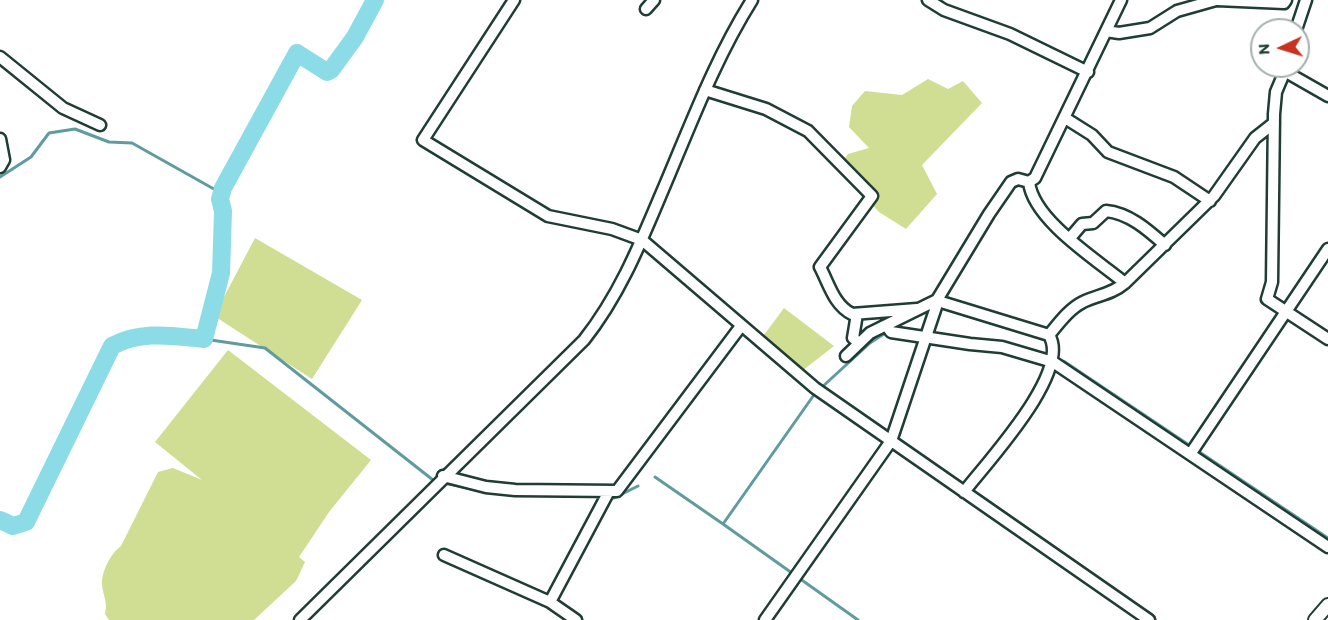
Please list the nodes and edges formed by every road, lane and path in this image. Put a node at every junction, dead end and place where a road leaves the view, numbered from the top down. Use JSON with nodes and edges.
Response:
{"nodes":[{"id":1,"x":514,"y":0,"type":"edge"},
{"id":2,"x":654,"y":0,"type":"edge"},
{"id":3,"x":753,"y":0,"type":"edge"},
{"id":4,"x":928,"y":0,"type":"edge"},
{"id":5,"x":1121,"y":0,"type":"edge"},
{"id":6,"x":1216,"y":0,"type":"edge"},
{"id":7,"x":1286,"y":0,"type":"edge"},
{"id":8,"x":1306,"y":0,"type":"edge"},
{"id":9,"x":1315,"y":0,"type":"edge"},
{"id":10,"x":646,"y":9,"type":"dead end"},
{"id":11,"x":1300,"y":18,"type":"edge"},
{"id":12,"x":1107,"y":32,"type":"junction"},
{"id":13,"x":0,"y":57,"type":"edge"},
{"id":14,"x":1088,"y":72,"type":"junction"},
{"id":15,"x":1283,"y":78,"type":"edge"},
{"id":16,"x":1301,"y":78,"type":"edge"},
{"id":17,"x":705,"y":90,"type":"junction"},
{"id":18,"x":1328,"y":96,"type":"edge"},
{"id":19,"x":1065,"y":118,"type":"junction"},
{"id":20,"x":1274,"y":123,"type":"junction"},
{"id":21,"x":100,"y":125,"type":"dead end"},
{"id":22,"x":0,"y":139,"type":"edge"},
{"id":23,"x":0,"y":167,"type":"edge"},
{"id":24,"x":1029,"y":182,"type":"junction"},
{"id":25,"x":1210,"y":201,"type":"junction"},
{"id":26,"x":1070,"y":238,"type":"junction"},
{"id":27,"x":642,"y":240,"type":"junction"},
{"id":28,"x":1165,"y":245,"type":"junction"},
{"id":29,"x":1328,"y":249,"type":"edge"},
{"id":30,"x":1125,"y":283,"type":"junction"},
{"id":31,"x":920,"y":309,"type":"junction"},
{"id":32,"x":1286,"y":311,"type":"junction"},
{"id":33,"x":857,"y":314,"type":"junction"},
{"id":34,"x":886,"y":325,"type":"junction"},
{"id":35,"x":741,"y":326,"type":"junction"},
{"id":36,"x":1049,"y":335,"type":"junction"},
{"id":37,"x":926,"y":337,"type":"junction"},
{"id":38,"x":1328,"y":339,"type":"edge"},
{"id":39,"x":859,"y":343,"type":"junction"},
{"id":40,"x":846,"y":356,"type":"dead end"},
{"id":41,"x":1053,"y":362,"type":"junction"},
{"id":42,"x":891,"y":441,"type":"junction"},
{"id":43,"x":1191,"y":453,"type":"junction"},
{"id":44,"x":443,"y":476,"type":"junction"},
{"id":45,"x":964,"y":492,"type":"junction"},
{"id":46,"x":608,"y":493,"type":"junction"},
{"id":47,"x":1328,"y":546,"type":"edge"},
{"id":48,"x":444,"y":555,"type":"dead end"},
{"id":49,"x":550,"y":602,"type":"junction"},
{"id":50,"x":1328,"y":605,"type":"edge"},
{"id":51,"x":300,"y":620,"type":"edge"},
{"id":52,"x":576,"y":620,"type":"edge"},
{"id":53,"x":765,"y":620,"type":"edge"},
{"id":54,"x":1149,"y":620,"type":"edge"},
{"id":55,"x":1315,"y":620,"type":"edge"}],
"edges":[{"from":1,"to":27,"type":"street"},
{"from":2,"to":10,"type":"street"},
{"from":3,"to":17,"type":"street"},
{"from":4,"to":14,"type":"street"},
{"from":5,"to":12,"type":"street"},
{"from":6,"to":7,"type":"street"},
{"from":6,"to":12,"type":"street"},
{"from":8,"to":9,"type":"street"},
{"from":8,"to":11,"type":"street"},
{"from":12,"to":14,"type":"street"},
{"from":13,"to":21,"type":"street"},
{"from":14,"to":19,"type":"street"},
{"from":15,"to":20,"type":"street"},
{"from":16,"to":18,"type":"street"},
{"from":17,"to":27,"type":"street"},
{"from":17,"to":33,"type":"street"},
{"from":19,"to":24,"type":"street"},
{"from":19,"to":25,"type":"street"},
{"from":20,"to":25,"type":"street"},
{"from":20,"to":32,"type":"street"},
{"from":22,"to":23,"type":"street"},
{"from":24,"to":26,"type":"street"},
{"from":24,"to":31,"type":"street"},
{"from":25,"to":28,"type":"street"},
{"from":26,"to":28,"type":"street"},
{"from":26,"to":30,"type":"street"},
{"from":27,"to":35,"type":"street"},
{"from":27,"to":44,"type":"street"},
{"from":28,"to":30,"type":"street"},
{"from":29,"to":32,"type":"street"},
{"from":30,"to":36,"type":"street"},
{"from":31,"to":33,"type":"street"},
{"from":31,"to":34,"type":"street"},
{"from":32,"to":38,"type":"street"},
{"from":32,"to":43,"type":"street"},
{"from":33,"to":39,"type":"street"},
{"from":34,"to":37,"type":"street"},
{"from":34,"to":39,"type":"street"},
{"from":35,"to":42,"type":"street"},
{"from":35,"to":46,"type":"street"},
{"from":36,"to":37,"type":"street"},
{"from":36,"to":41,"type":"street"},
{"from":37,"to":41,"type":"street"},
{"from":37,"to":42,"type":"street"},
{"from":39,"to":40,"type":"street"},
{"from":41,"to":43,"type":"street"},
{"from":41,"to":45,"type":"street"},
{"from":42,"to":45,"type":"street"},
{"from":42,"to":53,"type":"street"},
{"from":43,"to":47,"type":"street"},
{"from":44,"to":46,"type":"street"},
{"from":44,"to":51,"type":"street"},
{"from":45,"to":54,"type":"street"},
{"from":46,"to":49,"type":"street"},
{"from":48,"to":49,"type":"street"},
{"from":49,"to":52,"type":"street"},
{"from":50,"to":55,"type":"main road"}]}
